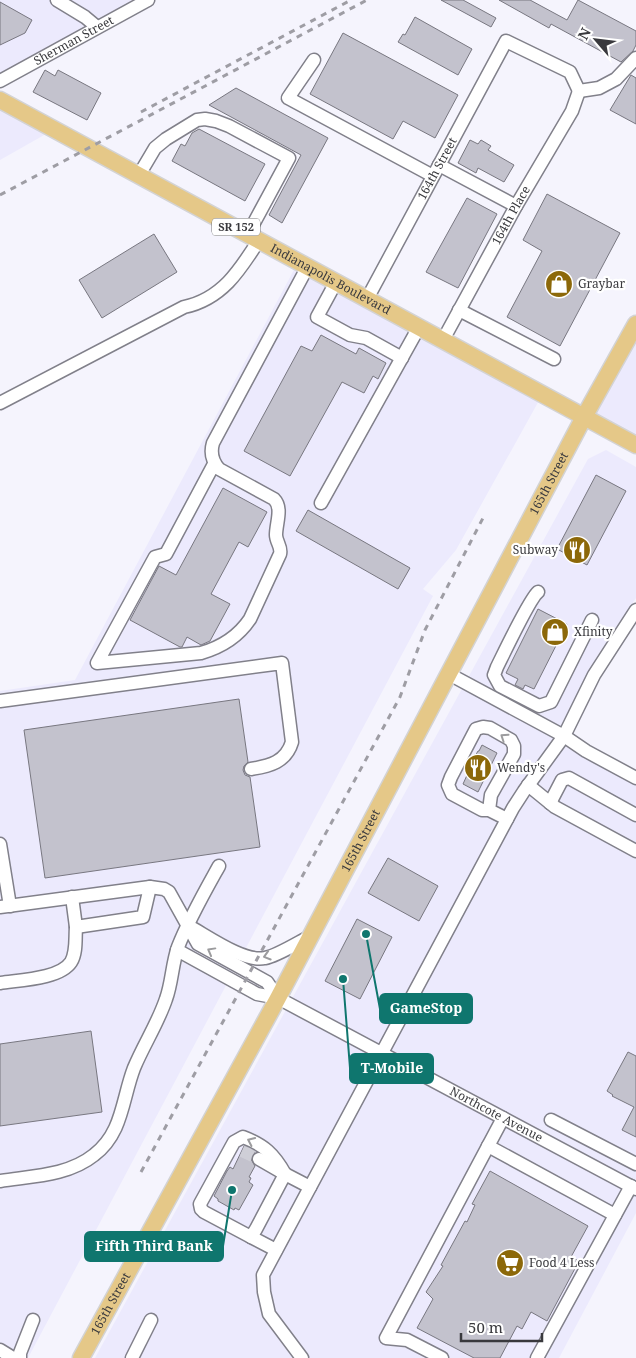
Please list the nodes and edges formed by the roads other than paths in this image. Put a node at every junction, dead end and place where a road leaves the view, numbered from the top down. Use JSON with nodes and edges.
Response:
{"nodes":[{"id":1,"x":56,"y":0,"type":"edge"},
{"id":2,"x":147,"y":0,"type":"edge"},
{"id":3,"x":97,"y":27,"type":"junction"},
{"id":4,"x":636,"y":58,"type":"edge"},
{"id":5,"x":314,"y":60,"type":"dead end"},
{"id":6,"x":3,"y":76,"type":"edge"},
{"id":7,"x":579,"y":90,"type":"junction"},
{"id":8,"x":0,"y":100,"type":"edge"},
{"id":9,"x":436,"y":171,"type":"junction"},
{"id":10,"x":140,"y":175,"type":"junction"},
{"id":11,"x":516,"y":206,"type":"junction"},
{"id":12,"x":253,"y":237,"type":"junction"},
{"id":13,"x":308,"y":266,"type":"junction"},
{"id":14,"x":336,"y":282,"type":"junction"},
{"id":15,"x":367,"y":298,"type":"junction"},
{"id":16,"x":459,"y":310,"type":"junction"},
{"id":17,"x":636,"y":324,"type":"edge"},
{"id":18,"x":419,"y":327,"type":"junction"},
{"id":19,"x":443,"y":340,"type":"junction"},
{"id":20,"x":402,"y":358,"type":"junction"},
{"id":21,"x":554,"y":359,"type":"dead end"},
{"id":22,"x":0,"y":404,"type":"edge"},
{"id":23,"x":584,"y":417,"type":"junction"},
{"id":24,"x":636,"y":445,"type":"edge"},
{"id":25,"x":214,"y":464,"type":"junction"},
{"id":26,"x":321,"y":503,"type":"dead end"},
{"id":27,"x":538,"y":592,"type":"dead end"},
{"id":28,"x":636,"y":610,"type":"edge"},
{"id":29,"x":592,"y":620,"type":"dead end"},
{"id":30,"x":449,"y":674,"type":"junction"},
{"id":31,"x":0,"y":701,"type":"edge"},
{"id":32,"x":564,"y":736,"type":"junction"},
{"id":33,"x":251,"y":769,"type":"dead end"},
{"id":34,"x":636,"y":778,"type":"edge"},
{"id":35,"x":528,"y":785,"type":"junction"},
{"id":36,"x":550,"y":803,"type":"junction"},
{"id":37,"x":489,"y":810,"type":"junction"},
{"id":38,"x":636,"y":815,"type":"edge"},
{"id":39,"x":507,"y":819,"type":"junction"},
{"id":40,"x":0,"y":844,"type":"edge"},
{"id":41,"x":636,"y":851,"type":"edge"},
{"id":42,"x":219,"y":866,"type":"dead end"},
{"id":43,"x":150,"y":887,"type":"junction"},
{"id":44,"x":72,"y":897,"type":"junction"},
{"id":45,"x":5,"y":906,"type":"edge"},
{"id":46,"x":187,"y":924,"type":"junction"},
{"id":47,"x":76,"y":927,"type":"junction"},
{"id":48,"x":311,"y":936,"type":"junction"},
{"id":49,"x":177,"y":950,"type":"junction"},
{"id":50,"x":0,"y":983,"type":"edge"},
{"id":51,"x":278,"y":998,"type":"junction"},
{"id":52,"x":382,"y":1054,"type":"junction"},
{"id":53,"x":503,"y":1118,"type":"junction"},
{"id":54,"x":551,"y":1120,"type":"dead end"},
{"id":55,"x":488,"y":1146,"type":"junction"},
{"id":56,"x":259,"y":1159,"type":"tunnel mouth"},
{"id":57,"x":636,"y":1164,"type":"edge"},
{"id":58,"x":285,"y":1174,"type":"junction"},
{"id":59,"x":0,"y":1181,"type":"edge"},
{"id":60,"x":310,"y":1187,"type":"junction"},
{"id":61,"x":633,"y":1187,"type":"edge"},
{"id":62,"x":615,"y":1215,"type":"junction"},
{"id":63,"x":251,"y":1237,"type":"junction"},
{"id":64,"x":276,"y":1250,"type":"junction"},
{"id":65,"x":33,"y":1320,"type":"dead end"},
{"id":66,"x":151,"y":1320,"type":"dead end"},
{"id":67,"x":0,"y":1350,"type":"edge"},
{"id":68,"x":13,"y":1358,"type":"edge"},
{"id":69,"x":20,"y":1358,"type":"edge"},
{"id":70,"x":81,"y":1358,"type":"edge"},
{"id":71,"x":132,"y":1358,"type":"edge"},
{"id":72,"x":302,"y":1358,"type":"edge"},
{"id":73,"x":442,"y":1358,"type":"edge"},
{"id":74,"x":538,"y":1358,"type":"edge"}],
"edges":[{"from":1,"to":3,"type":"street"},
{"from":2,"to":3,"type":"street","name":"Sherman Street"},
{"from":3,"to":6,"type":"street","name":"Sherman Street"},
{"from":4,"to":7,"type":"street"},
{"from":5,"to":9,"type":"street"},
{"from":7,"to":9,"type":"street","name":"164th Street"},
{"from":7,"to":11,"type":"street","name":"164th Place"},
{"from":8,"to":10,"type":"main road","name":"Indianapolis Boulevard","number":"SR 152"},
{"from":9,"to":11,"type":"street"},
{"from":9,"to":15,"type":"street","name":"164th Street"},
{"from":10,"to":12,"type":"main road","name":"Indianapolis Boulevard","number":"SR 152"},
{"from":10,"to":12,"type":"street"},
{"from":11,"to":16,"type":"street","name":"164th Place"},
{"from":12,"to":13,"type":"main road","name":"Indianapolis Boulevard","number":"SR 152"},
{"from":12,"to":22,"type":"street"},
{"from":13,"to":14,"type":"main road","name":"Indianapolis Boulevard","number":"SR 152"},
{"from":13,"to":25,"type":"street"},
{"from":14,"to":15,"type":"main road","name":"Indianapolis Boulevard","number":"SR 152"},
{"from":14,"to":20,"type":"street"},
{"from":15,"to":18,"type":"main road","name":"Indianapolis Boulevard","number":"SR 152"},
{"from":16,"to":19,"type":"street","name":"164th Place"},
{"from":16,"to":21,"type":"street"},
{"from":17,"to":23,"type":"main road","name":"165th Street"},
{"from":18,"to":19,"type":"main road","name":"Indianapolis Boulevard","number":"SR 152"},
{"from":18,"to":20,"type":"street"},
{"from":19,"to":23,"type":"main road","name":"Indianapolis Boulevard","number":"SR 152"},
{"from":20,"to":26,"type":"street"},
{"from":23,"to":24,"type":"main road","name":"Indianapolis Boulevard","number":"SR 152"},
{"from":23,"to":30,"type":"main road","name":"165th Street"},
{"from":25,"to":25,"type":"street"},
{"from":27,"to":29,"type":"street"},
{"from":28,"to":32,"type":"street"},
{"from":30,"to":32,"type":"street"},
{"from":30,"to":48,"type":"main road","name":"165th Street"},
{"from":31,"to":33,"type":"street"},
{"from":32,"to":34,"type":"street"},
{"from":32,"to":35,"type":"street"},
{"from":35,"to":36,"type":"street"},
{"from":35,"to":39,"type":"street"},
{"from":36,"to":38,"type":"street"},
{"from":36,"to":41,"type":"street"},
{"from":37,"to":37,"type":"street","one_way":true},
{"from":37,"to":39,"type":"street"},
{"from":39,"to":52,"type":"street"},
{"from":40,"to":45,"type":"street"},
{"from":42,"to":46,"type":"street"},
{"from":43,"to":44,"type":"street"},
{"from":43,"to":46,"type":"street"},
{"from":43,"to":47,"type":"street"},
{"from":44,"to":45,"type":"street"},
{"from":44,"to":47,"type":"street"},
{"from":48,"to":46,"type":"street","one_way":true},
{"from":46,"to":49,"type":"street"},
{"from":51,"to":46,"type":"street","one_way":true},
{"from":47,"to":50,"type":"street"},
{"from":48,"to":51,"type":"main road","name":"165th Street"},
{"from":49,"to":51,"type":"street"},
{"from":49,"to":59,"type":"street"},
{"from":51,"to":52,"type":"street","name":"Northcote Avenue"},
{"from":51,"to":70,"type":"main road","name":"165th Street"},
{"from":52,"to":53,"type":"street","name":"Northcote Avenue"},
{"from":52,"to":60,"type":"street"},
{"from":53,"to":55,"type":"street"},
{"from":53,"to":61,"type":"street","name":"Northcote Avenue"},
{"from":54,"to":57,"type":"street"},
{"from":55,"to":62,"type":"street"},
{"from":55,"to":73,"type":"street"},
{"from":56,"to":58,"type":"street"},
{"from":58,"to":60,"type":"street"},
{"from":58,"to":63,"type":"street"},
{"from":58,"to":63,"type":"street","one_way":true},
{"from":60,"to":64,"type":"street"},
{"from":61,"to":62,"type":"street"},
{"from":62,"to":74,"type":"street"},
{"from":63,"to":64,"type":"street"},
{"from":64,"to":72,"type":"street"},
{"from":65,"to":69,"type":"street"},
{"from":66,"to":71,"type":"street"},
{"from":67,"to":68,"type":"street"}]}
